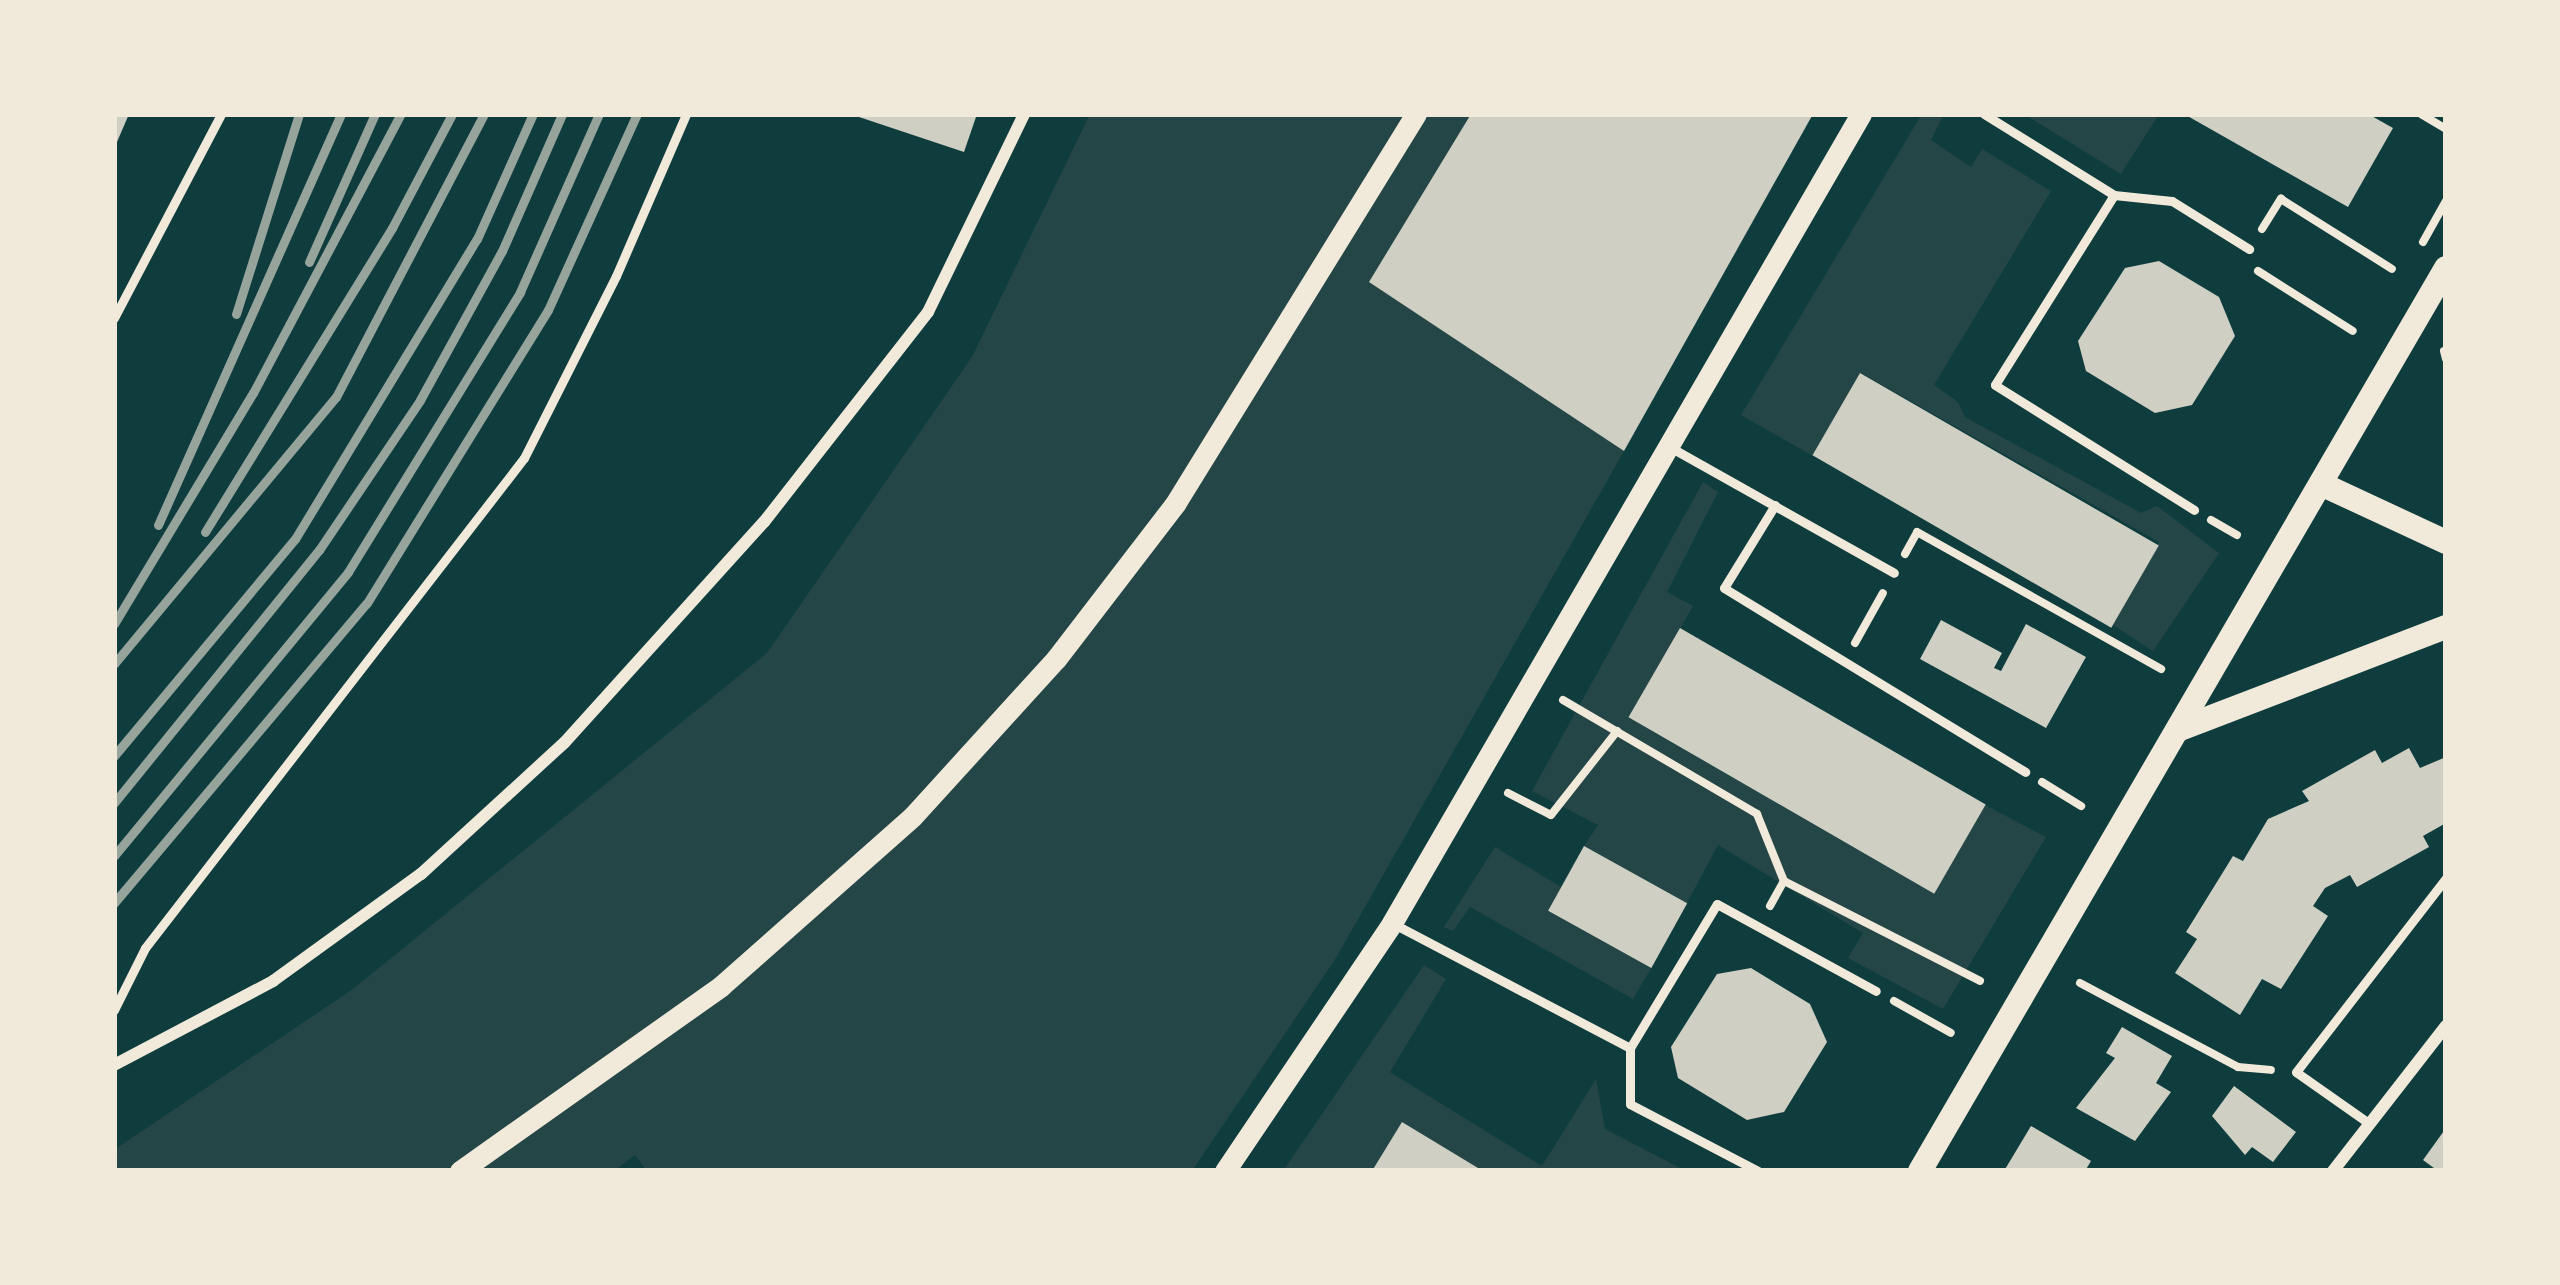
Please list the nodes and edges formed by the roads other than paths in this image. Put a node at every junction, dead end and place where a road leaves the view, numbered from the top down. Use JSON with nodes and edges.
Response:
{"nodes":[{"id":1,"x":221,"y":114,"type":"edge"},
{"id":2,"x":686,"y":114,"type":"edge"},
{"id":3,"x":1024,"y":114,"type":"edge"},
{"id":4,"x":1415,"y":114,"type":"edge"},
{"id":5,"x":1861,"y":114,"type":"edge"},
{"id":6,"x":1984,"y":114,"type":"edge"},
{"id":7,"x":2114,"y":195,"type":"junction"},
{"id":8,"x":2249,"y":249,"type":"road end"},
{"id":9,"x":2446,"y":268,"type":"edge"},
{"id":10,"x":114,"y":318,"type":"edge"},
{"id":11,"x":1668,"y":446,"type":"junction"},
{"id":12,"x":2321,"y":484,"type":"junction"},
{"id":13,"x":1775,"y":506,"type":"junction"},
{"id":14,"x":2194,"y":510,"type":"dead end"},
{"id":15,"x":2446,"y":542,"type":"edge"},
{"id":16,"x":1894,"y":573,"type":"road end"},
{"id":17,"x":2446,"y":627,"type":"edge"},
{"id":18,"x":2180,"y":729,"type":"junction"},
{"id":19,"x":2025,"y":772,"type":"road end"},
{"id":20,"x":2446,"y":878,"type":"edge"},
{"id":21,"x":1392,"y":923,"type":"junction"},
{"id":22,"x":1876,"y":992,"type":"road end"},
{"id":23,"x":114,"y":1010,"type":"edge"},
{"id":24,"x":2446,"y":1026,"type":"edge"},
{"id":25,"x":1630,"y":1048,"type":"junction"},
{"id":26,"x":114,"y":1065,"type":"edge"},
{"id":27,"x":2370,"y":1124,"type":"junction"},
{"id":28,"x":460,"y":1171,"type":"edge"},
{"id":29,"x":1225,"y":1171,"type":"edge"},
{"id":30,"x":1758,"y":1171,"type":"edge"},
{"id":31,"x":1920,"y":1171,"type":"edge"},
{"id":32,"x":2333,"y":1171,"type":"edge"}],
"edges":[{"from":1,"to":10,"type":"lane"},
{"from":2,"to":23,"type":"lane"},
{"from":3,"to":26,"type":"street"},
{"from":4,"to":28,"type":"street"},
{"from":5,"to":11,"type":"street"},
{"from":6,"to":7,"type":"lane"},
{"from":7,"to":8,"type":"lane"},
{"from":7,"to":14,"type":"lane"},
{"from":9,"to":12,"type":"main road"},
{"from":11,"to":13,"type":"lane"},
{"from":11,"to":21,"type":"street"},
{"from":12,"to":15,"type":"main road"},
{"from":12,"to":18,"type":"main road"},
{"from":13,"to":16,"type":"lane"},
{"from":13,"to":19,"type":"lane"},
{"from":17,"to":18,"type":"main road"},
{"from":18,"to":31,"type":"main road"},
{"from":20,"to":27,"type":"lane"},
{"from":21,"to":25,"type":"lane"},
{"from":21,"to":29,"type":"street"},
{"from":22,"to":25,"type":"lane"},
{"from":24,"to":27,"type":"street"},
{"from":25,"to":30,"type":"lane"},
{"from":27,"to":32,"type":"street"}]}
